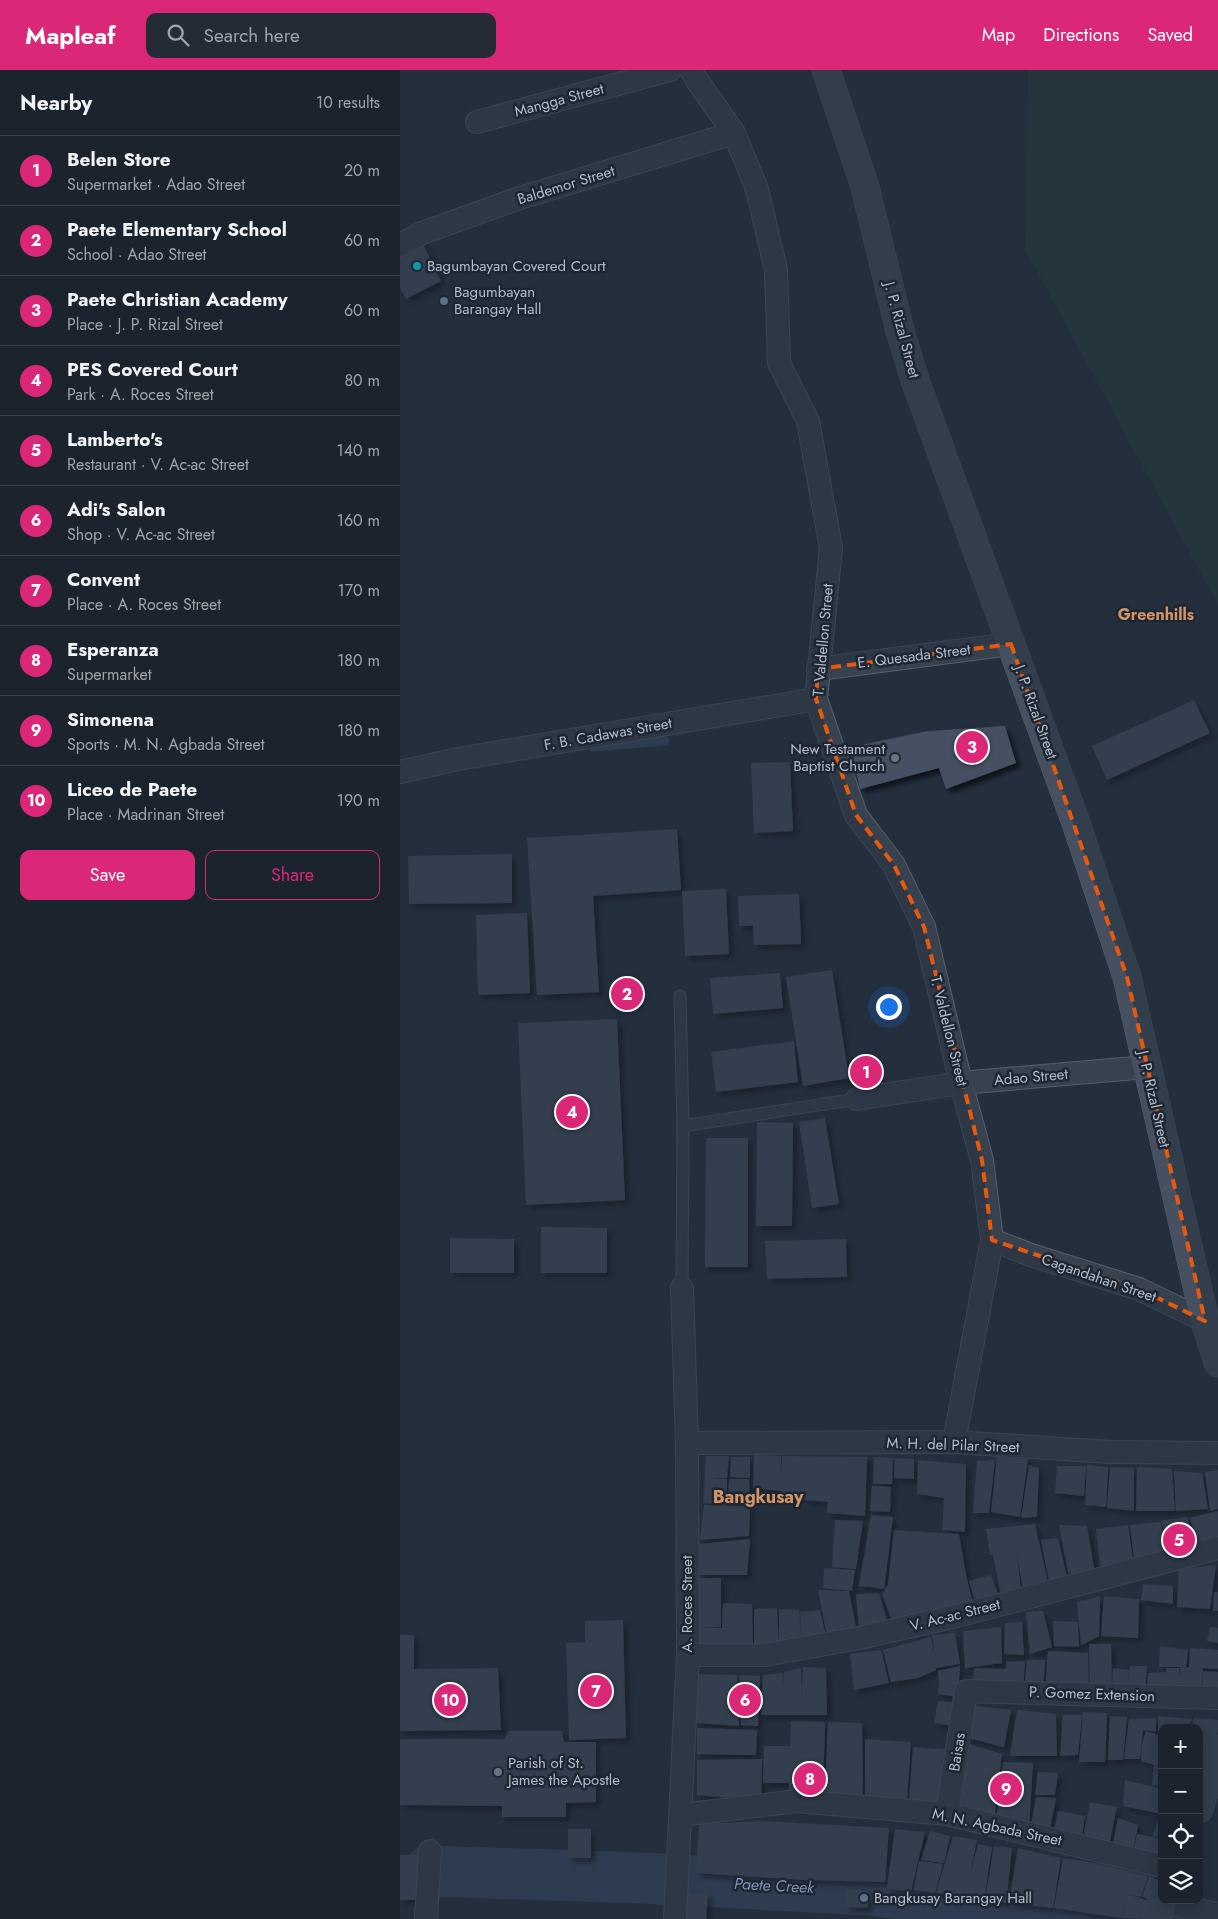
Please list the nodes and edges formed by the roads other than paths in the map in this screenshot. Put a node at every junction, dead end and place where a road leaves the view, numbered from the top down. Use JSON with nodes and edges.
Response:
{"nodes":[{"id":1,"x":670,"y":70,"type":"edge"},
{"id":2,"x":691,"y":70,"type":"edge"},
{"id":3,"x":826,"y":70,"type":"edge"},
{"id":4,"x":477,"y":122,"type":"dead end"},
{"id":5,"x":734,"y":133,"type":"junction"},
{"id":6,"x":400,"y":245,"type":"edge"},
{"id":7,"x":1011,"y":644,"type":"junction"},
{"id":8,"x":818,"y":669,"type":"junction"},
{"id":9,"x":816,"y":699,"type":"junction"},
{"id":10,"x":400,"y":772,"type":"edge"},
{"id":11,"x":680,"y":996,"type":"dead end"},
{"id":12,"x":1147,"y":1067,"type":"junction"},
{"id":13,"x":961,"y":1082,"type":"junction"},
{"id":14,"x":857,"y":1099,"type":"joint"},
{"id":15,"x":683,"y":1126,"type":"junction"},
{"id":16,"x":992,"y":1240,"type":"junction"},
{"id":17,"x":682,"y":1288,"type":"joint"},
{"id":18,"x":1205,"y":1320,"type":"junction"},
{"id":19,"x":1218,"y":1363,"type":"edge"},
{"id":20,"x":954,"y":1442,"type":"junction"},
{"id":21,"x":687,"y":1443,"type":"junction"},
{"id":22,"x":1218,"y":1453,"type":"edge"},
{"id":23,"x":1218,"y":1548,"type":"edge"},
{"id":24,"x":688,"y":1655,"type":"junction"},
{"id":25,"x":966,"y":1691,"type":"joint"},
{"id":26,"x":1218,"y":1698,"type":"edge"},
{"id":27,"x":1218,"y":1749,"type":"edge"},
{"id":28,"x":1206,"y":1806,"type":"edge"},
{"id":29,"x":947,"y":1814,"type":"junction"},
{"id":30,"x":681,"y":1815,"type":"junction"},
{"id":31,"x":430,"y":1860,"type":"dead end"},
{"id":32,"x":1158,"y":1865,"type":"edge"},
{"id":33,"x":1159,"y":1910,"type":"edge"},
{"id":34,"x":1218,"y":1914,"type":"edge"},
{"id":35,"x":426,"y":1919,"type":"edge"},
{"id":36,"x":675,"y":1919,"type":"edge"}],
"edges":[{"from":1,"to":4,"type":"street","name":"Mangga Street"},
{"from":2,"to":5,"type":"street","name":"T. Valdellon Street"},
{"from":3,"to":7,"type":"main road","name":"J. P. Rizal Street"},
{"from":5,"to":6,"type":"street","name":"Baldemor Street"},
{"from":5,"to":8,"type":"street","name":"T. Valdellon Street"},
{"from":7,"to":8,"type":"street","name":"E. Quesada Street"},
{"from":7,"to":12,"type":"main road","name":"J. P. Rizal Street"},
{"from":8,"to":9,"type":"street","name":"T. Valdellon Street"},
{"from":9,"to":10,"type":"street","name":"F. B. Cadawas Street"},
{"from":9,"to":13,"type":"street","name":"T. Valdellon Street"},
{"from":11,"to":15,"type":"lane"},
{"from":12,"to":13,"type":"street","name":"Adao Street"},
{"from":12,"to":18,"type":"main road","name":"J. P. Rizal Street"},
{"from":13,"to":14,"type":"street","name":"Adao Street"},
{"from":13,"to":16,"type":"street","name":"T. Valdellon Street"},
{"from":14,"to":15,"type":"lane"},
{"from":15,"to":17,"type":"lane"},
{"from":16,"to":18,"type":"street","name":"Cagandahan Street"},
{"from":16,"to":20,"type":"street","name":"T. Valdellon Street"},
{"from":17,"to":21,"type":"street","name":"A. Roces Street"},
{"from":18,"to":19,"type":"main road","name":"J. P. Rizal Street"},
{"from":20,"to":21,"type":"street","name":"M. H. del Pilar Street"},
{"from":20,"to":22,"type":"street","name":"M. H. del Pilar Street"},
{"from":21,"to":24,"type":"street","name":"A. Roces Street"},
{"from":23,"to":24,"type":"street","name":"V. Ac-ac Street"},
{"from":24,"to":30,"type":"street","name":"A. Roces Street"},
{"from":25,"to":26,"type":"street","name":"P. Gomez Extension"},
{"from":25,"to":29,"type":"street","name":"Baisas"},
{"from":27,"to":28,"type":"main road"},
{"from":29,"to":30,"type":"street","name":"M. N. Agbada Street"},
{"from":29,"to":32,"type":"street","name":"M. N. Agbada Street"},
{"from":30,"to":36,"type":"street","name":"A. Roces Street"},
{"from":31,"to":35,"type":"street"},
{"from":33,"to":34,"type":"street"}]}
